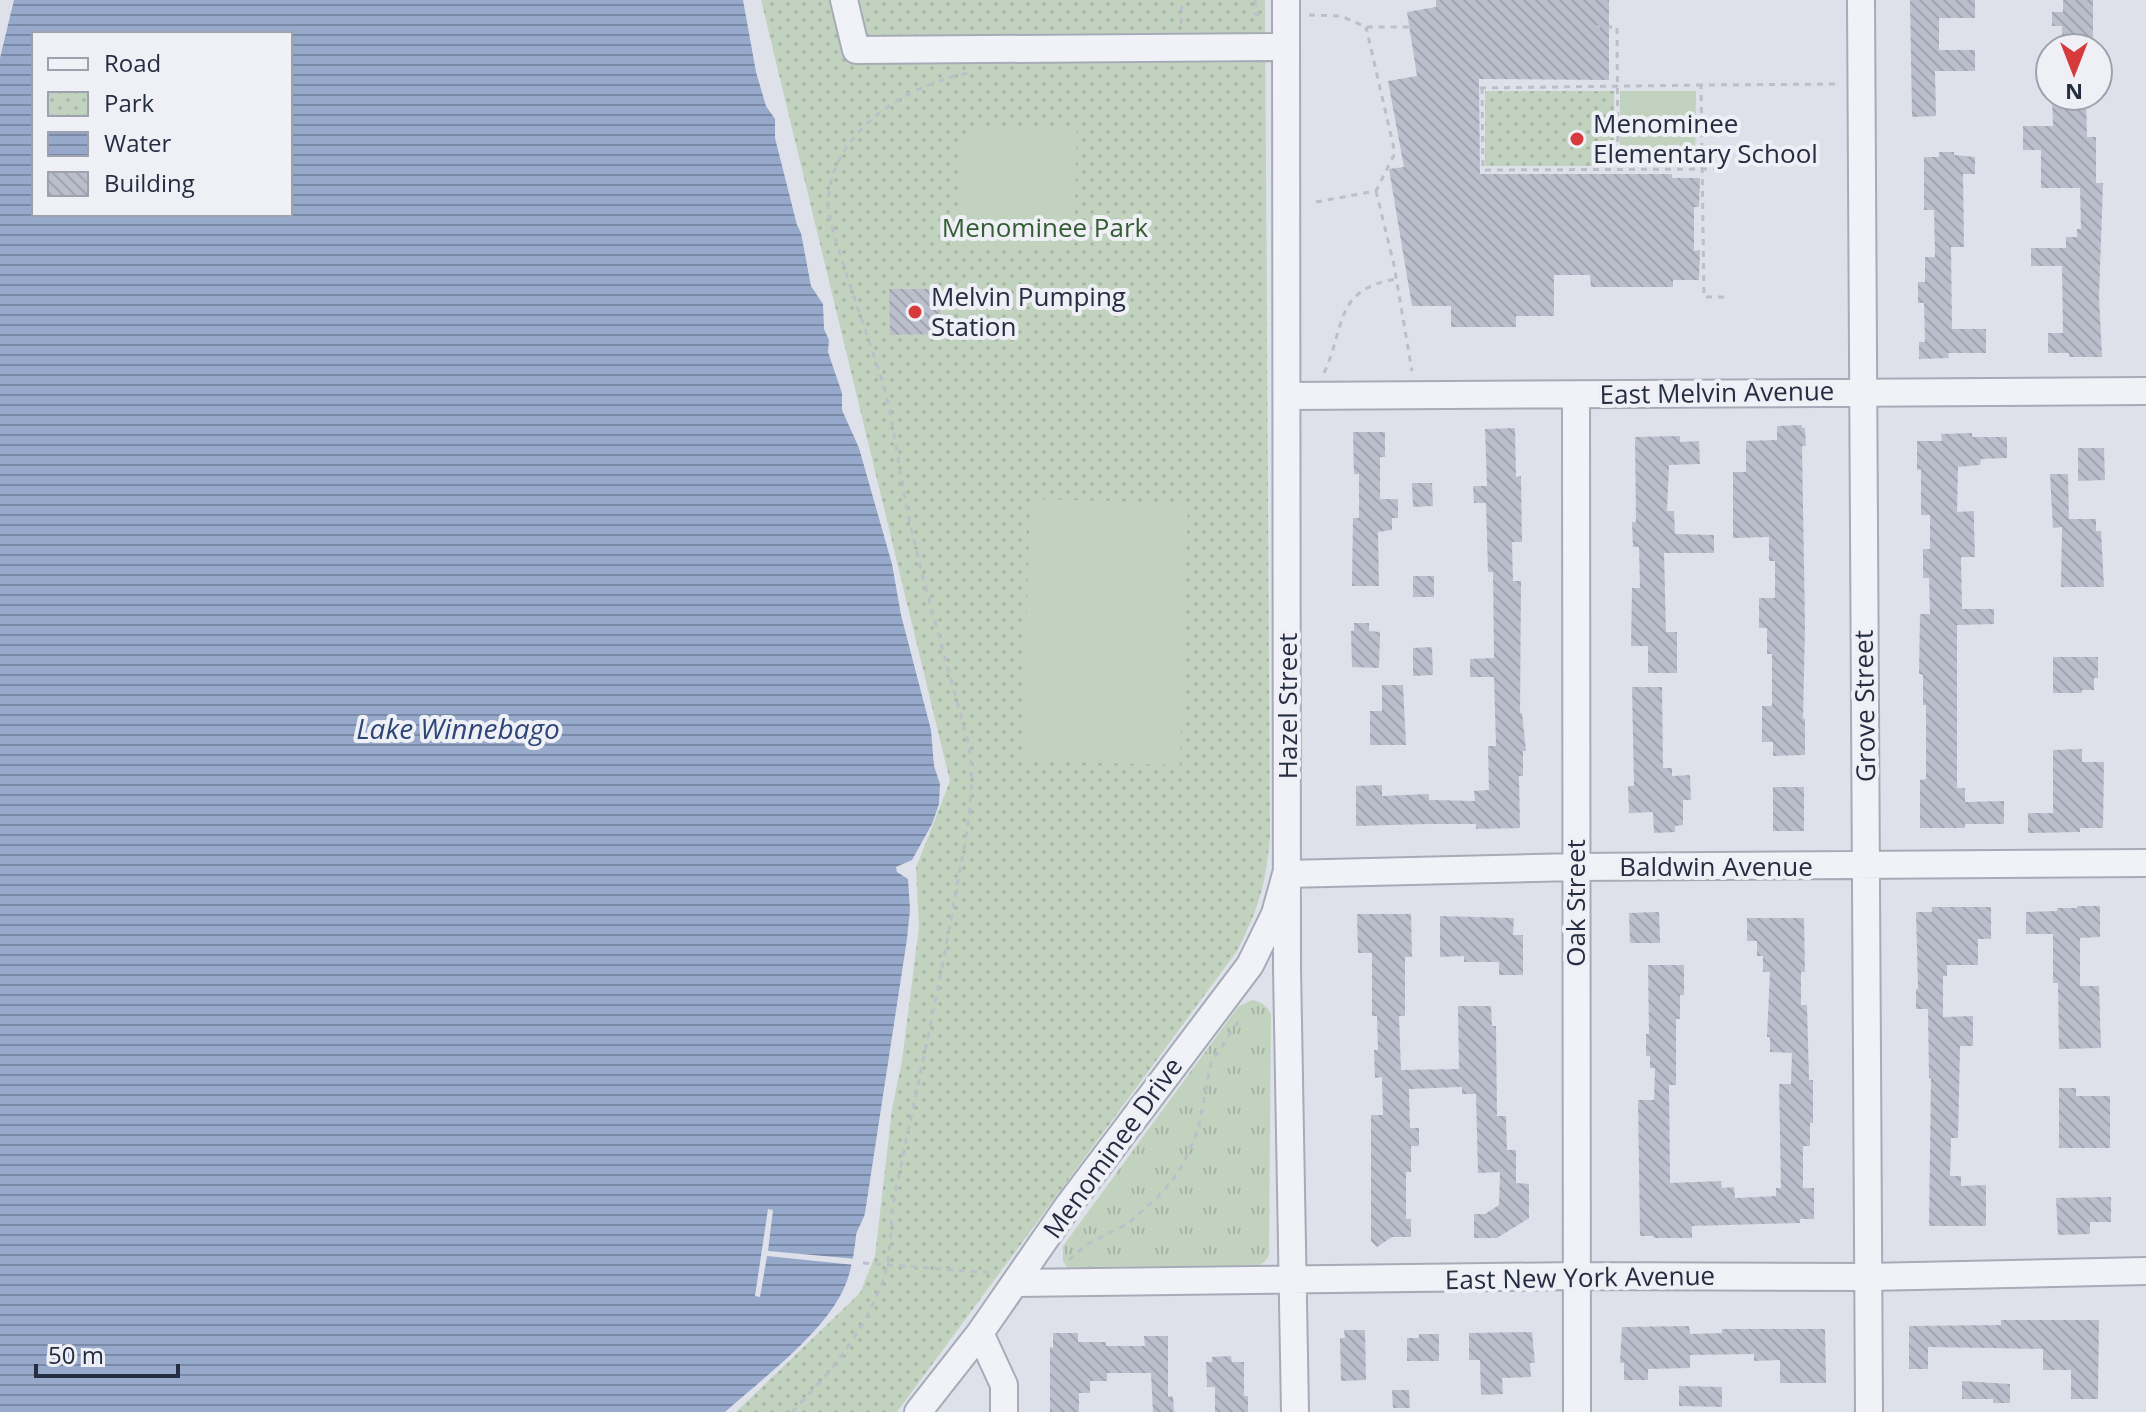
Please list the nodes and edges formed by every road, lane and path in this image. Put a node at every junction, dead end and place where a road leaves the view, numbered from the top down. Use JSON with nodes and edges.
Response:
{"nodes":[{"id":1,"x":844,"y":0,"type":"edge"},
{"id":2,"x":1182,"y":0,"type":"edge"},
{"id":3,"x":1286,"y":0,"type":"edge"},
{"id":4,"x":1861,"y":0,"type":"edge"},
{"id":5,"x":1315,"y":15,"type":"dead end"},
{"id":6,"x":1366,"y":27,"type":"junction"},
{"id":7,"x":1410,"y":27,"type":"dead end"},
{"id":8,"x":1594,"y":27,"type":"dead end"},
{"id":9,"x":1286,"y":47,"type":"junction"},
{"id":10,"x":1181,"y":48,"type":"junction"},
{"id":11,"x":981,"y":72,"type":"dead end"},
{"id":12,"x":1839,"y":84,"type":"dead end"},
{"id":13,"x":1701,"y":85,"type":"junction"},
{"id":14,"x":1618,"y":86,"type":"junction"},
{"id":15,"x":1401,"y":152,"type":"dead end"},
{"id":16,"x":1395,"y":153,"type":"junction"},
{"id":17,"x":1721,"y":169,"type":"dead end"},
{"id":18,"x":1618,"y":170,"type":"junction"},
{"id":19,"x":1702,"y":170,"type":"junction"},
{"id":20,"x":1376,"y":191,"type":"junction"},
{"id":21,"x":1316,"y":202,"type":"dead end"},
{"id":22,"x":1396,"y":279,"type":"junction"},
{"id":23,"x":1724,"y":297,"type":"dead end"},
{"id":24,"x":1324,"y":373,"type":"dead end"},
{"id":25,"x":1412,"y":373,"type":"dead end"},
{"id":26,"x":2146,"y":391,"type":"edge"},
{"id":27,"x":1862,"y":392,"type":"junction"},
{"id":28,"x":1576,"y":395,"type":"junction"},
{"id":29,"x":1288,"y":396,"type":"junction"},
{"id":30,"x":2146,"y":863,"type":"edge"},
{"id":31,"x":1867,"y":866,"type":"junction"},
{"id":32,"x":1576,"y":867,"type":"junction"},
{"id":33,"x":1286,"y":874,"type":"junction"},
{"id":34,"x":1239,"y":1019,"type":"dead end"},
{"id":35,"x":1067,"y":1262,"type":"dead end"},
{"id":36,"x":863,"y":1263,"type":"dead end"},
{"id":37,"x":889,"y":1264,"type":"junction"},
{"id":38,"x":2146,"y":1271,"type":"edge"},
{"id":39,"x":1576,"y":1276,"type":"junction"},
{"id":40,"x":1867,"y":1277,"type":"junction"},
{"id":41,"x":1016,"y":1281,"type":"junction"},
{"id":42,"x":1291,"y":1281,"type":"junction"},
{"id":43,"x":980,"y":1333,"type":"junction"},
{"id":44,"x":792,"y":1412,"type":"edge"},
{"id":45,"x":918,"y":1412,"type":"edge"},
{"id":46,"x":1004,"y":1412,"type":"edge"},
{"id":47,"x":1295,"y":1412,"type":"edge"},
{"id":48,"x":1577,"y":1412,"type":"edge"},
{"id":49,"x":1869,"y":1412,"type":"edge"}],
"edges":[{"from":1,"to":10,"type":"street"},
{"from":2,"to":10,"type":"path"},
{"from":3,"to":9,"type":"street","name":"Hazel Street"},
{"from":4,"to":27,"type":"street","name":"Grove Street"},
{"from":5,"to":6,"type":"path"},
{"from":6,"to":7,"type":"path"},
{"from":6,"to":16,"type":"path"},
{"from":8,"to":14,"type":"path"},
{"from":9,"to":10,"type":"street"},
{"from":9,"to":29,"type":"street","name":"Hazel Street"},
{"from":11,"to":37,"type":"path"},
{"from":12,"to":13,"type":"path"},
{"from":13,"to":14,"type":"path"},
{"from":13,"to":19,"type":"path"},
{"from":14,"to":18,"type":"path"},
{"from":14,"to":18,"type":"path"},
{"from":15,"to":16,"type":"path"},
{"from":16,"to":20,"type":"path"},
{"from":17,"to":19,"type":"path"},
{"from":18,"to":19,"type":"path"},
{"from":19,"to":23,"type":"path"},
{"from":20,"to":21,"type":"path"},
{"from":20,"to":22,"type":"path"},
{"from":22,"to":24,"type":"path"},
{"from":22,"to":25,"type":"path"},
{"from":26,"to":27,"type":"street","name":"East Melvin Avenue"},
{"from":27,"to":28,"type":"street","name":"East Melvin Avenue"},
{"from":27,"to":31,"type":"street","name":"Grove Street"},
{"from":28,"to":29,"type":"street","name":"East Melvin Avenue"},
{"from":28,"to":32,"type":"street","name":"Oak Street"},
{"from":29,"to":33,"type":"street","name":"Hazel Street"},
{"from":30,"to":31,"type":"street","name":"Baldwin Avenue"},
{"from":31,"to":32,"type":"street","name":"Baldwin Avenue"},
{"from":31,"to":40,"type":"street","name":"Grove Street"},
{"from":32,"to":33,"type":"street","name":"Baldwin Avenue"},
{"from":32,"to":39,"type":"street","name":"Oak Street"},
{"from":33,"to":41,"type":"street","name":"Menominee Drive"},
{"from":33,"to":42,"type":"street","name":"Hazel Street"},
{"from":34,"to":35,"type":"path"},
{"from":36,"to":37,"type":"path"},
{"from":37,"to":41,"type":"path"},
{"from":37,"to":44,"type":"path"},
{"from":38,"to":40,"type":"street","name":"East New York Avenue"},
{"from":39,"to":40,"type":"street","name":"East New York Avenue"},
{"from":39,"to":42,"type":"street","name":"East New York Avenue"},
{"from":39,"to":48,"type":"street","name":"Oak Street"},
{"from":40,"to":49,"type":"street","name":"Grove Street"},
{"from":41,"to":42,"type":"street","name":"East New York Avenue"},
{"from":41,"to":43,"type":"street","name":"Menominee Drive"},
{"from":42,"to":47,"type":"street","name":"Hazel Street"},
{"from":43,"to":45,"type":"street","name":"Menominee Drive"},
{"from":43,"to":46,"type":"street"}]}
